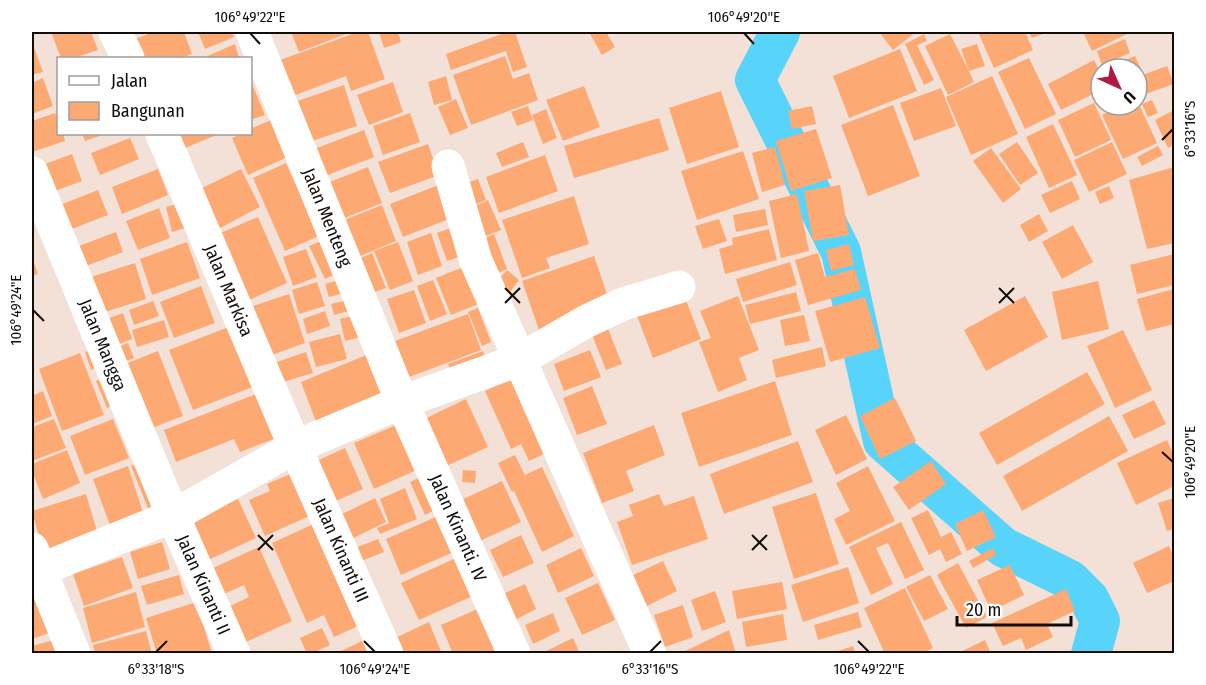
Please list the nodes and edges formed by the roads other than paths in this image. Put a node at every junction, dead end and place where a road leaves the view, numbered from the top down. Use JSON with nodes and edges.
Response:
{"nodes":[{"id":1,"x":115,"y":32,"type":"edge"},
{"id":2,"x":252,"y":32,"type":"edge"},
{"id":3,"x":128,"y":57,"type":"edge"},
{"id":4,"x":162,"y":135,"type":"edge"},
{"id":5,"x":448,"y":166,"type":"dead end"},
{"id":6,"x":32,"y":173,"type":"edge"},
{"id":7,"x":680,"y":287,"type":"dead end"},
{"id":8,"x":519,"y":360,"type":"junction"},
{"id":9,"x":402,"y":402,"type":"junction"},
{"id":10,"x":295,"y":447,"type":"junction"},
{"id":11,"x":173,"y":516,"type":"junction"},
{"id":12,"x":34,"y":564,"type":"edge"},
{"id":13,"x":75,"y":654,"type":"edge"},
{"id":14,"x":234,"y":654,"type":"edge"},
{"id":15,"x":387,"y":654,"type":"edge"},
{"id":16,"x":514,"y":654,"type":"edge"},
{"id":17,"x":650,"y":654,"type":"edge"}],
"edges":[{"from":1,"to":3,"type":"street"},
{"from":2,"to":9,"type":"street","name":"Jalan Menteng"},
{"from":4,"to":10,"type":"street","name":"Jalan Markisa"},
{"from":5,"to":8,"type":"street"},
{"from":6,"to":11,"type":"street","name":"Jalan Mangga"},
{"from":7,"to":8,"type":"street"},
{"from":8,"to":9,"type":"street"},
{"from":8,"to":17,"type":"street"},
{"from":9,"to":10,"type":"street"},
{"from":9,"to":16,"type":"street","name":"Jalan Kinanti. IV"},
{"from":10,"to":11,"type":"street"},
{"from":10,"to":15,"type":"street","name":"Jalan Kinanti III"},
{"from":11,"to":12,"type":"street"},
{"from":11,"to":14,"type":"street","name":"Jalan Kinanti II"},
{"from":12,"to":13,"type":"street"}]}
